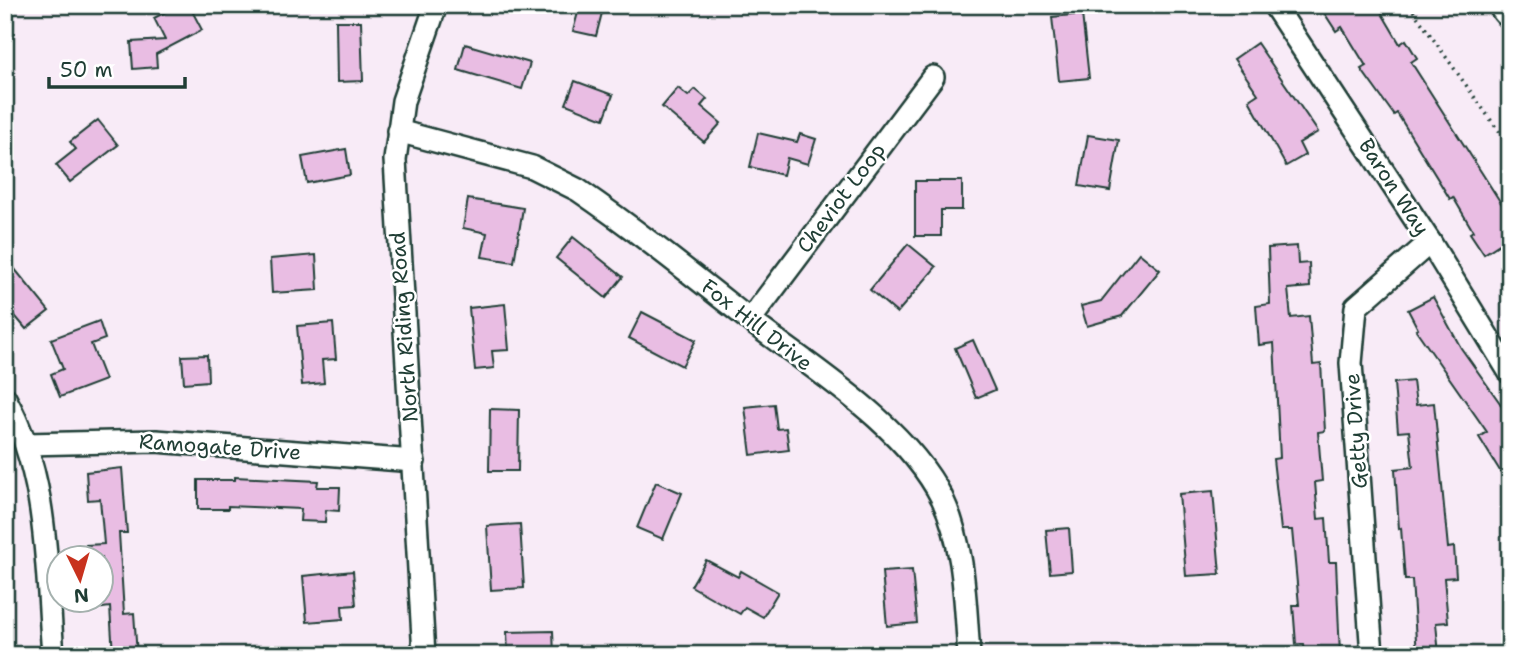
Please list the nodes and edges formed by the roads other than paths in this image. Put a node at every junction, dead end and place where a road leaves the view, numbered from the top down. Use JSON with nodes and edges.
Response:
{"nodes":[{"id":1,"x":436,"y":5,"type":"edge"},
{"id":2,"x":1274,"y":5,"type":"edge"},
{"id":3,"x":933,"y":77,"type":"dead end"},
{"id":4,"x":398,"y":131,"type":"junction"},
{"id":5,"x":1430,"y":242,"type":"junction"},
{"id":6,"x":750,"y":320,"type":"junction"},
{"id":7,"x":1510,"y":373,"type":"edge"},
{"id":8,"x":5,"y":398,"type":"edge"},
{"id":9,"x":26,"y":444,"type":"junction"},
{"id":10,"x":414,"y":461,"type":"junction"},
{"id":11,"x":53,"y":655,"type":"edge"},
{"id":12,"x":424,"y":655,"type":"edge"},
{"id":13,"x":970,"y":655,"type":"edge"},
{"id":14,"x":1372,"y":655,"type":"edge"}],
"edges":[{"from":1,"to":4,"type":"street","name":"North Riding Road"},
{"from":2,"to":5,"type":"street","name":"Baron Way"},
{"from":3,"to":6,"type":"street","name":"Cheviot Loop"},
{"from":4,"to":6,"type":"street","name":"Fox Hill Drive"},
{"from":4,"to":10,"type":"street","name":"North Riding Road"},
{"from":5,"to":7,"type":"street","name":"Baron Way"},
{"from":5,"to":14,"type":"street","name":"Getty Drive"},
{"from":6,"to":13,"type":"street","name":"Fox Hill Drive"},
{"from":8,"to":9,"type":"street"},
{"from":9,"to":10,"type":"street","name":"Ramogate Drive"},
{"from":9,"to":11,"type":"street"},
{"from":10,"to":12,"type":"street","name":"North Riding Road"}]}
